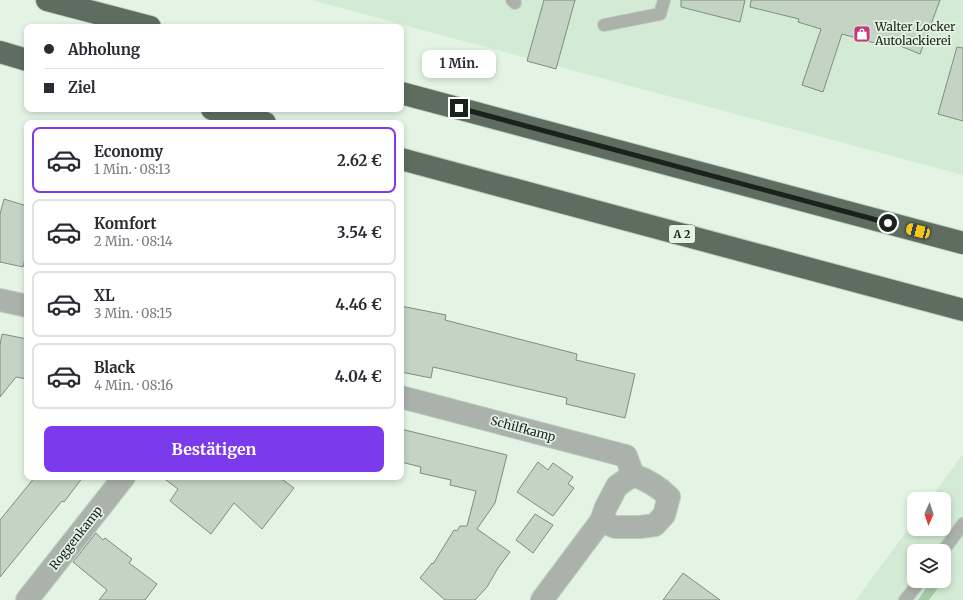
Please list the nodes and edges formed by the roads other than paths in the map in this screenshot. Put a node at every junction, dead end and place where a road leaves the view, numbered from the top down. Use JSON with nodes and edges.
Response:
{"nodes":[{"id":1,"x":47,"y":0,"type":"edge"},
{"id":2,"x":664,"y":0,"type":"edge"},
{"id":3,"x":139,"y":24,"type":"edge"},
{"id":4,"x":604,"y":25,"type":"dead end"},
{"id":5,"x":0,"y":52,"type":"edge"},
{"id":6,"x":24,"y":59,"type":"edge"},
{"id":7,"x":404,"y":94,"type":"edge"},
{"id":8,"x":223,"y":112,"type":"edge"},
{"id":9,"x":253,"y":120,"type":"edge"},
{"id":10,"x":404,"y":160,"type":"edge"},
{"id":11,"x":963,"y":243,"type":"edge"},
{"id":12,"x":0,"y":300,"type":"edge"},
{"id":13,"x":24,"y":305,"type":"edge"},
{"id":14,"x":963,"y":310,"type":"edge"},
{"id":15,"x":404,"y":398,"type":"edge"},
{"id":16,"x":633,"y":475,"type":"junction"},
{"id":17,"x":122,"y":480,"type":"edge"},
{"id":18,"x":601,"y":521,"type":"junction"},
{"id":19,"x":963,"y":524,"type":"edge"},
{"id":20,"x":948,"y":544,"type":"edge"},
{"id":21,"x":915,"y":588,"type":"edge"},
{"id":22,"x":27,"y":600,"type":"edge"},
{"id":23,"x":542,"y":600,"type":"edge"},
{"id":24,"x":906,"y":600,"type":"edge"}],
"edges":[{"from":1,"to":3,"type":"highway"},
{"from":2,"to":4,"type":"lane"},
{"from":5,"to":6,"type":"highway"},
{"from":7,"to":11,"type":"highway"},
{"from":8,"to":9,"type":"highway"},
{"from":10,"to":14,"type":"highway","number":"A 2"},
{"from":12,"to":13,"type":"street"},
{"from":15,"to":16,"type":"street","name":"Schilfkamp"},
{"from":16,"to":18,"type":"street"},
{"from":16,"to":18,"type":"street"},
{"from":17,"to":22,"type":"street","name":"Roggenkamp"},
{"from":18,"to":23,"type":"street"},
{"from":19,"to":20,"type":"lane"},
{"from":21,"to":24,"type":"lane"}]}
